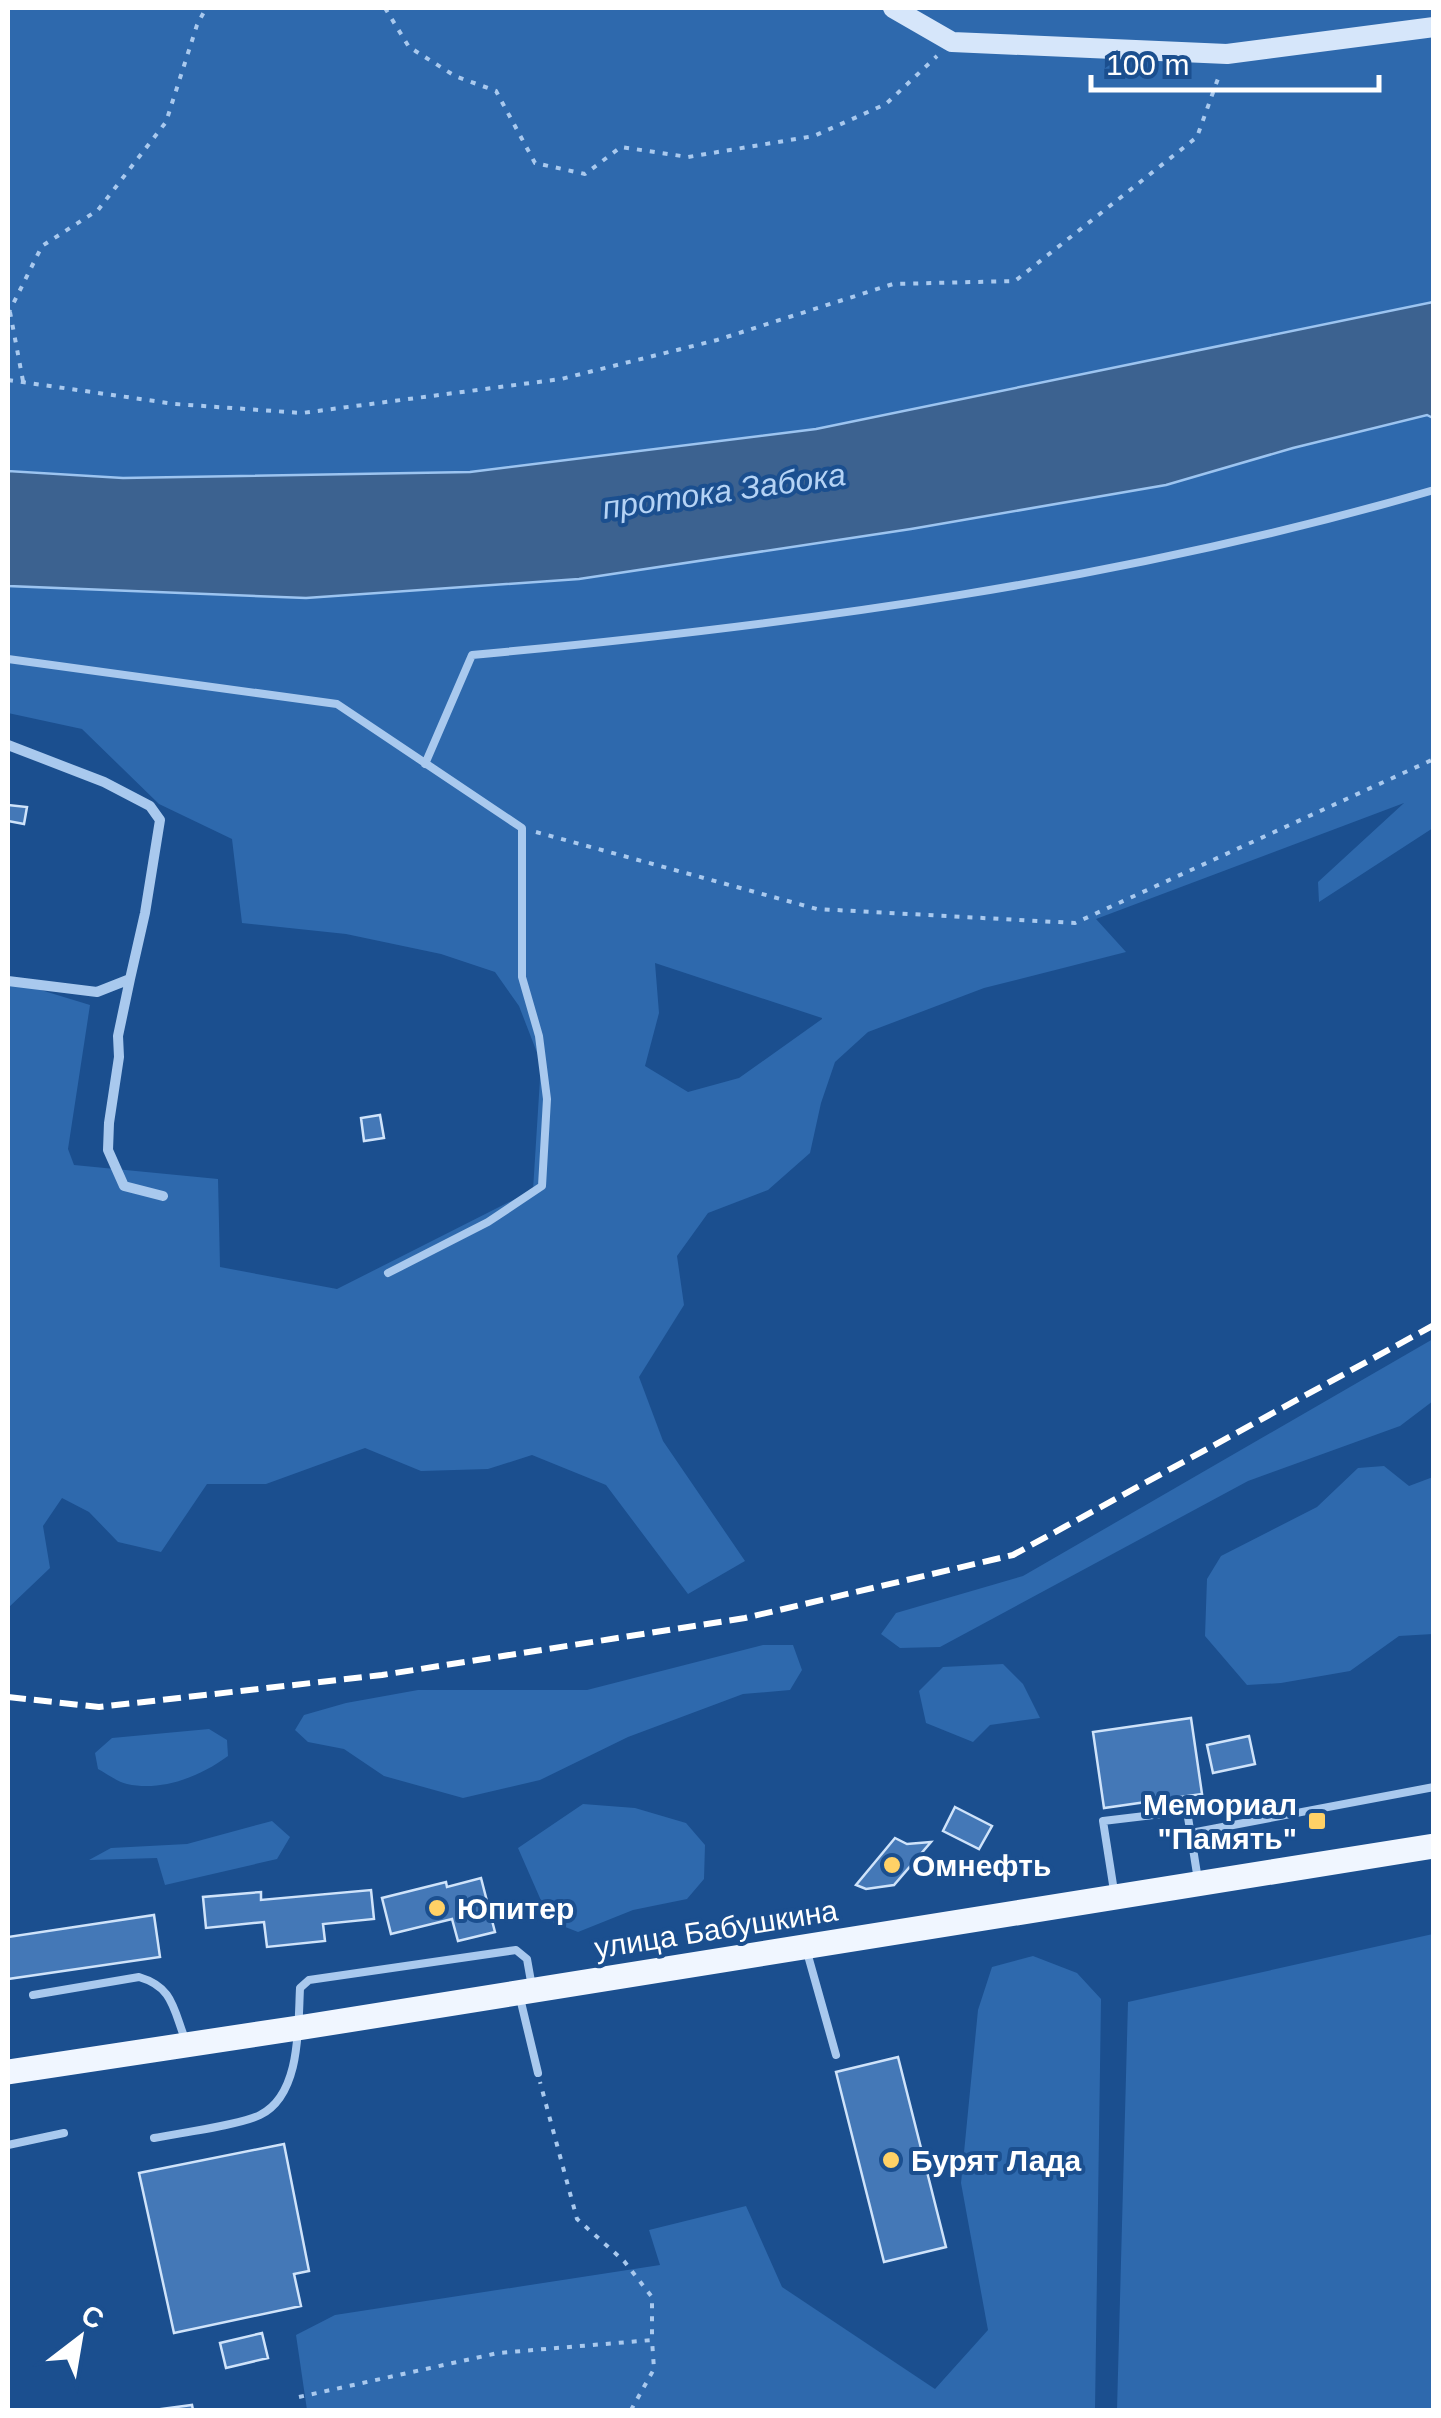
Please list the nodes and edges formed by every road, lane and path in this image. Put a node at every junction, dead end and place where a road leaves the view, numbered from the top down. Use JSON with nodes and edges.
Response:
{"nodes":[{"id":1,"x":206,"y":8,"type":"edge"},
{"id":2,"x":385,"y":8,"type":"edge"},
{"id":3,"x":894,"y":8,"type":"edge"},
{"id":4,"x":1434,"y":28,"type":"edge"},
{"id":5,"x":952,"y":42,"type":"junction"},
{"id":6,"x":1227,"y":54,"type":"junction"},
{"id":7,"x":9,"y":313,"type":"edge"},
{"id":8,"x":8,"y":380,"type":"edge"},
{"id":9,"x":23,"y":383,"type":"junction"},
{"id":10,"x":1434,"y":490,"type":"edge"},
{"id":11,"x":8,"y":659,"type":"edge"},
{"id":12,"x":8,"y":745,"type":"edge"},
{"id":13,"x":1434,"y":759,"type":"edge"},
{"id":14,"x":425,"y":764,"type":"junction"},
{"id":15,"x":522,"y":828,"type":"junction"},
{"id":16,"x":130,"y":979,"type":"junction"},
{"id":17,"x":8,"y":981,"type":"edge"},
{"id":18,"x":163,"y":1196,"type":"dead end"},
{"id":19,"x":388,"y":1273,"type":"dead end"},
{"id":20,"x":1434,"y":1787,"type":"edge"},
{"id":21,"x":1191,"y":1832,"type":"junction"},
{"id":22,"x":1434,"y":1846,"type":"edge"},
{"id":23,"x":1199,"y":1885,"type":"junction"},
{"id":24,"x":1115,"y":1899,"type":"junction"},
{"id":25,"x":806,"y":1948,"type":"junction"},
{"id":26,"x":526,"y":1992,"type":"junction"},
{"id":27,"x":32,"y":1995,"type":"dead end"},
{"id":28,"x":298,"y":2028,"type":"junction"},
{"id":29,"x":188,"y":2046,"type":"junction"},
{"id":30,"x":836,"y":2055,"type":"dead end"},
{"id":31,"x":8,"y":2072,"type":"edge"},
{"id":32,"x":538,"y":2073,"type":"joint"},
{"id":33,"x":64,"y":2133,"type":"dead end"},
{"id":34,"x":154,"y":2138,"type":"dead end"},
{"id":35,"x":8,"y":2144,"type":"edge"},
{"id":36,"x":652,"y":2340,"type":"junction"},
{"id":37,"x":299,"y":2397,"type":"dead end"},
{"id":38,"x":631,"y":2410,"type":"edge"}],
"edges":[{"from":1,"to":7,"type":"path"},
{"from":2,"to":5,"type":"path"},
{"from":3,"to":5,"type":"street"},
{"from":4,"to":6,"type":"street"},
{"from":5,"to":6,"type":"street"},
{"from":6,"to":9,"type":"path"},
{"from":7,"to":9,"type":"path"},
{"from":8,"to":9,"type":"path"},
{"from":10,"to":14,"type":"lane"},
{"from":11,"to":14,"type":"lane"},
{"from":12,"to":16,"type":"street"},
{"from":13,"to":15,"type":"path"},
{"from":14,"to":15,"type":"lane"},
{"from":15,"to":19,"type":"lane"},
{"from":16,"to":17,"type":"street"},
{"from":16,"to":18,"type":"street"},
{"from":20,"to":21,"type":"lane"},
{"from":21,"to":23,"type":"lane"},
{"from":21,"to":24,"type":"lane"},
{"from":22,"to":23,"type":"main road","name":"улица Бабушкина"},
{"from":23,"to":24,"type":"main road","name":"улица Бабушкина"},
{"from":24,"to":25,"type":"main road","name":"улица Бабушкина"},
{"from":25,"to":26,"type":"main road","name":"улица Бабушкина"},
{"from":25,"to":30,"type":"lane"},
{"from":26,"to":28,"type":"main road","name":"улица Бабушкина"},
{"from":26,"to":28,"type":"lane"},
{"from":26,"to":32,"type":"lane"},
{"from":27,"to":29,"type":"lane"},
{"from":28,"to":29,"type":"main road","name":"улица Бабушкина"},
{"from":28,"to":34,"type":"lane"},
{"from":29,"to":31,"type":"main road","name":"улица Бабушкина"},
{"from":32,"to":36,"type":"path"},
{"from":33,"to":35,"type":"lane"},
{"from":36,"to":37,"type":"path"},
{"from":36,"to":38,"type":"path"}]}
